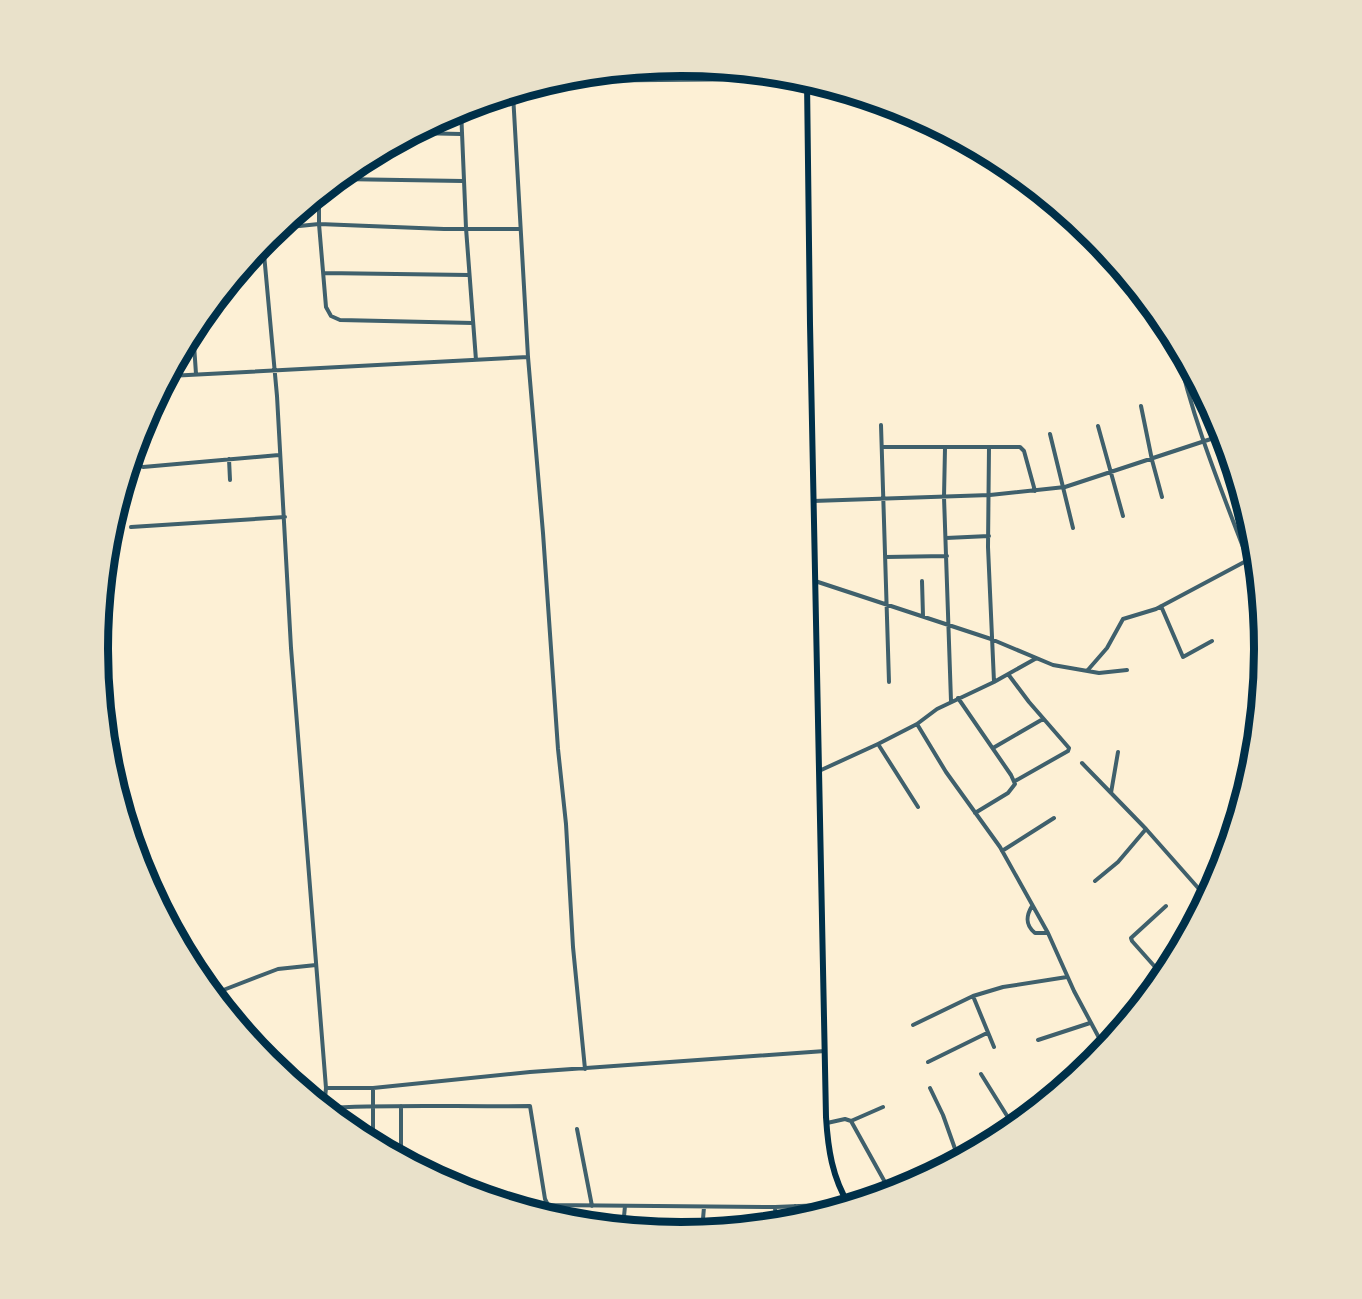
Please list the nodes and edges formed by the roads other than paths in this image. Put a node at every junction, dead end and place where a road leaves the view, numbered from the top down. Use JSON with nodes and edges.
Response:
{"nodes":[{"id":1,"x":735,"y":79,"type":"edge"},
{"id":2,"x":613,"y":80,"type":"edge"},
{"id":3,"x":807,"y":91,"type":"edge"},
{"id":4,"x":513,"y":102,"type":"edge"},
{"id":5,"x":461,"y":120,"type":"edge"},
{"id":6,"x":434,"y":133,"type":"edge"},
{"id":7,"x":461,"y":134,"type":"junction"},
{"id":8,"x":354,"y":179,"type":"edge"},
{"id":9,"x":463,"y":181,"type":"junction"},
{"id":10,"x":319,"y":205,"type":"edge"},
{"id":11,"x":320,"y":224,"type":"junction"},
{"id":12,"x":295,"y":227,"type":"edge"},
{"id":13,"x":466,"y":228,"type":"junction"},
{"id":14,"x":520,"y":229,"type":"junction"},
{"id":15,"x":264,"y":257,"type":"edge"},
{"id":16,"x":323,"y":273,"type":"junction"},
{"id":17,"x":469,"y":275,"type":"junction"},
{"id":18,"x":473,"y":323,"type":"junction"},
{"id":19,"x":194,"y":348,"type":"edge"},
{"id":20,"x":528,"y":357,"type":"junction"},
{"id":21,"x":476,"y":360,"type":"junction"},
{"id":22,"x":275,"y":372,"type":"junction"},
{"id":23,"x":1182,"y":373,"type":"edge"},
{"id":24,"x":196,"y":374,"type":"junction"},
{"id":25,"x":178,"y":375,"type":"edge"},
{"id":26,"x":1183,"y":376,"type":"joint"},
{"id":27,"x":1141,"y":406,"type":"dead end"},
{"id":28,"x":881,"y":425,"type":"dead end"},
{"id":29,"x":1098,"y":426,"type":"dead end"},
{"id":30,"x":1050,"y":434,"type":"dead end"},
{"id":31,"x":1213,"y":438,"type":"edge"},
{"id":32,"x":1202,"y":441,"type":"junction"},
{"id":33,"x":881,"y":447,"type":"junction"},
{"id":34,"x":989,"y":447,"type":"junction"},
{"id":35,"x":945,"y":448,"type":"junction"},
{"id":36,"x":279,"y":454,"type":"junction"},
{"id":37,"x":229,"y":459,"type":"junction"},
{"id":38,"x":1152,"y":460,"type":"junction"},
{"id":39,"x":138,"y":465,"type":"edge"},
{"id":40,"x":1112,"y":471,"type":"junction"},
{"id":41,"x":230,"y":480,"type":"dead end"},
{"id":42,"x":1065,"y":487,"type":"junction"},
{"id":43,"x":1035,"y":491,"type":"junction"},
{"id":44,"x":990,"y":495,"type":"junction"},
{"id":45,"x":944,"y":497,"type":"junction"},
{"id":46,"x":1162,"y":498,"type":"dead end"},
{"id":47,"x":884,"y":499,"type":"junction"},
{"id":48,"x":813,"y":501,"type":"junction"},
{"id":49,"x":1124,"y":516,"type":"dead end"},
{"id":50,"x":285,"y":517,"type":"junction"},
{"id":51,"x":131,"y":527,"type":"dead end"},
{"id":52,"x":1073,"y":528,"type":"dead end"},
{"id":53,"x":989,"y":536,"type":"junction"},
{"id":54,"x":946,"y":538,"type":"junction"},
{"id":55,"x":1246,"y":554,"type":"edge"},
{"id":56,"x":947,"y":556,"type":"junction"},
{"id":57,"x":885,"y":557,"type":"junction"},
{"id":58,"x":1247,"y":561,"type":"edge"},
{"id":59,"x":815,"y":581,"type":"junction"},
{"id":60,"x":922,"y":581,"type":"dead end"},
{"id":61,"x":886,"y":603,"type":"junction"},
{"id":62,"x":1161,"y":606,"type":"junction"},
{"id":63,"x":923,"y":616,"type":"junction"},
{"id":64,"x":950,"y":625,"type":"junction"},
{"id":65,"x":991,"y":639,"type":"junction"},
{"id":66,"x":1212,"y":641,"type":"dead end"},
{"id":67,"x":1036,"y":659,"type":"junction"},
{"id":68,"x":1127,"y":670,"type":"dead end"},
{"id":69,"x":1087,"y":672,"type":"junction"},
{"id":70,"x":1008,"y":674,"type":"junction"},
{"id":71,"x":889,"y":682,"type":"dead end"},
{"id":72,"x":994,"y":682,"type":"junction"},
{"id":73,"x":958,"y":698,"type":"junction"},
{"id":74,"x":951,"y":701,"type":"junction"},
{"id":75,"x":1043,"y":719,"type":"junction"},
{"id":76,"x":917,"y":724,"type":"junction"},
{"id":77,"x":878,"y":744,"type":"junction"},
{"id":78,"x":993,"y":748,"type":"junction"},
{"id":79,"x":1118,"y":752,"type":"dead end"},
{"id":80,"x":1082,"y":763,"type":"dead end"},
{"id":81,"x":819,"y":771,"type":"junction"},
{"id":82,"x":1015,"y":781,"type":"junction"},
{"id":83,"x":1111,"y":794,"type":"junction"},
{"id":84,"x":918,"y":807,"type":"dead end"},
{"id":85,"x":975,"y":813,"type":"junction"},
{"id":86,"x":1054,"y":818,"type":"dead end"},
{"id":87,"x":1146,"y":829,"type":"junction"},
{"id":88,"x":1002,"y":851,"type":"junction"},
{"id":89,"x":1095,"y":881,"type":"dead end"},
{"id":90,"x":1200,"y":891,"type":"edge"},
{"id":91,"x":1032,"y":906,"type":"junction"},
{"id":92,"x":1166,"y":906,"type":"dead end"},
{"id":93,"x":1048,"y":933,"type":"junction"},
{"id":94,"x":316,"y":965,"type":"junction"},
{"id":95,"x":1157,"y":969,"type":"edge"},
{"id":96,"x":1067,"y":977,"type":"junction"},
{"id":97,"x":221,"y":991,"type":"edge"},
{"id":98,"x":973,"y":996,"type":"junction"},
{"id":99,"x":1090,"y":1023,"type":"junction"},
{"id":100,"x":913,"y":1025,"type":"dead end"},
{"id":101,"x":987,"y":1033,"type":"junction"},
{"id":102,"x":1038,"y":1040,"type":"dead end"},
{"id":103,"x":1100,"y":1040,"type":"edge"},
{"id":104,"x":994,"y":1047,"type":"dead end"},
{"id":105,"x":825,"y":1051,"type":"junction"},
{"id":106,"x":928,"y":1062,"type":"dead end"},
{"id":107,"x":585,"y":1068,"type":"junction"},
{"id":108,"x":981,"y":1074,"type":"dead end"},
{"id":109,"x":326,"y":1088,"type":"junction"},
{"id":110,"x":374,"y":1088,"type":"junction"},
{"id":111,"x":930,"y":1088,"type":"dead end"},
{"id":112,"x":325,"y":1098,"type":"edge"},
{"id":113,"x":372,"y":1105,"type":"junction"},
{"id":114,"x":401,"y":1106,"type":"junction"},
{"id":115,"x":337,"y":1107,"type":"edge"},
{"id":116,"x":883,"y":1107,"type":"dead end"},
{"id":117,"x":1009,"y":1119,"type":"edge"},
{"id":118,"x":851,"y":1121,"type":"junction"},
{"id":119,"x":826,"y":1123,"type":"junction"},
{"id":120,"x":577,"y":1129,"type":"dead end"},
{"id":121,"x":373,"y":1132,"type":"edge"},
{"id":122,"x":401,"y":1150,"type":"edge"},
{"id":123,"x":956,"y":1152,"type":"edge"},
{"id":124,"x":886,"y":1184,"type":"edge"},
{"id":125,"x":845,"y":1198,"type":"edge"},
{"id":126,"x":592,"y":1206,"type":"junction"},
{"id":127,"x":626,"y":1206,"type":"junction"},
{"id":128,"x":795,"y":1206,"type":"junction"},
{"id":129,"x":817,"y":1206,"type":"edge"},
{"id":130,"x":704,"y":1207,"type":"junction"},
{"id":131,"x":775,"y":1207,"type":"junction"},
{"id":132,"x":796,"y":1210,"type":"edge"},
{"id":133,"x":775,"y":1214,"type":"edge"},
{"id":134,"x":625,"y":1219,"type":"edge"},
{"id":135,"x":703,"y":1221,"type":"edge"}],
"edges":[{"from":1,"to":2,"type":"street"},
{"from":3,"to":48,"type":"main road"},
{"from":4,"to":14,"type":"street"},
{"from":5,"to":7,"type":"street"},
{"from":6,"to":7,"type":"street"},
{"from":7,"to":9,"type":"street"},
{"from":8,"to":9,"type":"street"},
{"from":9,"to":13,"type":"street"},
{"from":10,"to":11,"type":"street"},
{"from":11,"to":12,"type":"street"},
{"from":11,"to":13,"type":"street"},
{"from":11,"to":16,"type":"street"},
{"from":13,"to":14,"type":"street"},
{"from":13,"to":17,"type":"street"},
{"from":14,"to":20,"type":"street"},
{"from":15,"to":22,"type":"street"},
{"from":16,"to":17,"type":"street"},
{"from":16,"to":18,"type":"street"},
{"from":17,"to":18,"type":"street"},
{"from":18,"to":21,"type":"street"},
{"from":19,"to":24,"type":"street"},
{"from":20,"to":21,"type":"street"},
{"from":20,"to":107,"type":"street"},
{"from":21,"to":22,"type":"street"},
{"from":22,"to":24,"type":"street"},
{"from":22,"to":36,"type":"street"},
{"from":23,"to":26,"type":"street"},
{"from":24,"to":25,"type":"street"},
{"from":26,"to":32,"type":"street"},
{"from":27,"to":38,"type":"street"},
{"from":28,"to":33,"type":"street"},
{"from":29,"to":40,"type":"street"},
{"from":30,"to":42,"type":"street"},
{"from":31,"to":32,"type":"street"},
{"from":32,"to":38,"type":"street"},
{"from":32,"to":55,"type":"street"},
{"from":33,"to":35,"type":"street"},
{"from":33,"to":47,"type":"street"},
{"from":34,"to":35,"type":"street"},
{"from":34,"to":43,"type":"street"},
{"from":34,"to":44,"type":"street"},
{"from":35,"to":45,"type":"street"},
{"from":36,"to":37,"type":"street"},
{"from":36,"to":50,"type":"street"},
{"from":37,"to":39,"type":"street"},
{"from":37,"to":41,"type":"street"},
{"from":38,"to":40,"type":"street"},
{"from":38,"to":46,"type":"street"},
{"from":40,"to":42,"type":"street"},
{"from":40,"to":49,"type":"street"},
{"from":42,"to":43,"type":"street"},
{"from":42,"to":52,"type":"street"},
{"from":43,"to":44,"type":"street"},
{"from":44,"to":45,"type":"street"},
{"from":44,"to":53,"type":"street"},
{"from":45,"to":47,"type":"street"},
{"from":45,"to":54,"type":"street"},
{"from":47,"to":48,"type":"street"},
{"from":47,"to":57,"type":"street"},
{"from":48,"to":59,"type":"main road"},
{"from":50,"to":51,"type":"street"},
{"from":50,"to":94,"type":"street"},
{"from":53,"to":54,"type":"street"},
{"from":53,"to":65,"type":"street"},
{"from":54,"to":56,"type":"street"},
{"from":56,"to":57,"type":"street"},
{"from":56,"to":64,"type":"street"},
{"from":57,"to":61,"type":"street"},
{"from":58,"to":62,"type":"street"},
{"from":59,"to":61,"type":"street"},
{"from":59,"to":81,"type":"main road"},
{"from":60,"to":63,"type":"street"},
{"from":61,"to":63,"type":"street"},
{"from":61,"to":71,"type":"street"},
{"from":62,"to":66,"type":"street"},
{"from":62,"to":69,"type":"street"},
{"from":63,"to":64,"type":"street"},
{"from":64,"to":65,"type":"street"},
{"from":64,"to":74,"type":"street"},
{"from":65,"to":67,"type":"street"},
{"from":65,"to":72,"type":"street"},
{"from":67,"to":69,"type":"street"},
{"from":67,"to":70,"type":"street"},
{"from":68,"to":69,"type":"street"},
{"from":70,"to":72,"type":"street"},
{"from":70,"to":75,"type":"street"},
{"from":72,"to":73,"type":"street"},
{"from":73,"to":74,"type":"street"},
{"from":73,"to":78,"type":"street"},
{"from":74,"to":76,"type":"street"},
{"from":75,"to":78,"type":"street"},
{"from":75,"to":82,"type":"street"},
{"from":76,"to":77,"type":"street"},
{"from":76,"to":85,"type":"street"},
{"from":77,"to":81,"type":"street"},
{"from":77,"to":84,"type":"street"},
{"from":78,"to":82,"type":"street"},
{"from":79,"to":83,"type":"street"},
{"from":80,"to":83,"type":"street"},
{"from":81,"to":105,"type":"main road"},
{"from":82,"to":85,"type":"street"},
{"from":83,"to":87,"type":"street"},
{"from":85,"to":88,"type":"street"},
{"from":86,"to":88,"type":"street"},
{"from":87,"to":89,"type":"street"},
{"from":87,"to":90,"type":"street"},
{"from":88,"to":91,"type":"street"},
{"from":91,"to":93,"type":"street"},
{"from":91,"to":93,"type":"street"},
{"from":92,"to":95,"type":"street"},
{"from":93,"to":96,"type":"street"},
{"from":94,"to":97,"type":"street"},
{"from":94,"to":109,"type":"street"},
{"from":96,"to":98,"type":"street"},
{"from":96,"to":99,"type":"street"},
{"from":98,"to":100,"type":"street"},
{"from":98,"to":101,"type":"street"},
{"from":99,"to":102,"type":"street"},
{"from":99,"to":103,"type":"street"},
{"from":101,"to":104,"type":"street"},
{"from":101,"to":106,"type":"street"},
{"from":105,"to":107,"type":"street"},
{"from":105,"to":119,"type":"main road"},
{"from":107,"to":110,"type":"street"},
{"from":108,"to":117,"type":"street"},
{"from":109,"to":110,"type":"street"},
{"from":109,"to":112,"type":"street"},
{"from":110,"to":113,"type":"street"},
{"from":111,"to":123,"type":"street"},
{"from":113,"to":114,"type":"street"},
{"from":113,"to":115,"type":"street"},
{"from":113,"to":121,"type":"street"},
{"from":114,"to":122,"type":"street"},
{"from":114,"to":126,"type":"street"},
{"from":116,"to":118,"type":"street"},
{"from":118,"to":119,"type":"street"},
{"from":118,"to":124,"type":"street"},
{"from":119,"to":125,"type":"main road"},
{"from":120,"to":126,"type":"street"},
{"from":126,"to":127,"type":"street"},
{"from":127,"to":130,"type":"street"},
{"from":127,"to":134,"type":"street"},
{"from":128,"to":129,"type":"street"},
{"from":128,"to":131,"type":"street"},
{"from":128,"to":132,"type":"street"},
{"from":130,"to":131,"type":"street"},
{"from":130,"to":135,"type":"street"},
{"from":131,"to":133,"type":"street"}]}
